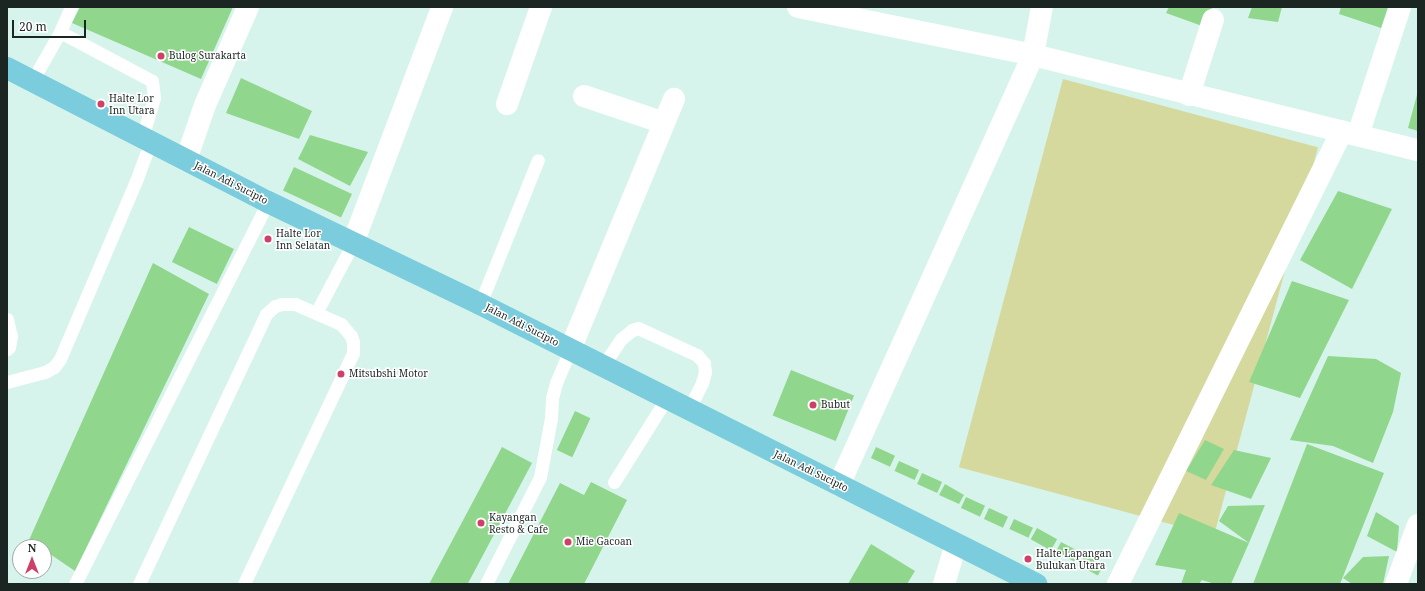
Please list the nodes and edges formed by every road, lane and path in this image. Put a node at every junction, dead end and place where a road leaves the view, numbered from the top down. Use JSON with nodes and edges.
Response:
{"nodes":[{"id":1,"x":71,"y":7,"type":"edge"},
{"id":2,"x":248,"y":7,"type":"edge"},
{"id":3,"x":442,"y":7,"type":"edge"},
{"id":4,"x":541,"y":7,"type":"edge"},
{"id":5,"x":1042,"y":7,"type":"edge"},
{"id":6,"x":1400,"y":7,"type":"edge"},
{"id":7,"x":807,"y":8,"type":"edge"},
{"id":8,"x":1213,"y":20,"type":"dead end"},
{"id":9,"x":60,"y":32,"type":"junction"},
{"id":10,"x":1033,"y":55,"type":"junction"},
{"id":11,"x":7,"y":68,"type":"edge"},
{"id":12,"x":32,"y":81,"type":"junction"},
{"id":13,"x":1189,"y":95,"type":"junction"},
{"id":14,"x":584,"y":96,"type":"dead end"},
{"id":15,"x":674,"y":99,"type":"dead end"},
{"id":16,"x":507,"y":104,"type":"dead end"},
{"id":17,"x":664,"y":123,"type":"junction"},
{"id":18,"x":1350,"y":133,"type":"junction"},
{"id":19,"x":146,"y":140,"type":"junction"},
{"id":20,"x":1418,"y":150,"type":"edge"},
{"id":21,"x":186,"y":160,"type":"junction"},
{"id":22,"x":538,"y":160,"type":"dead end"},
{"id":23,"x":268,"y":202,"type":"junction"},
{"id":24,"x":353,"y":243,"type":"junction"},
{"id":25,"x":480,"y":304,"type":"junction"},
{"id":26,"x":316,"y":313,"type":"junction"},
{"id":27,"x":7,"y":319,"type":"edge"},
{"id":28,"x":7,"y":349,"type":"edge"},
{"id":29,"x":570,"y":350,"type":"junction"},
{"id":30,"x":602,"y":367,"type":"junction"},
{"id":31,"x":7,"y":382,"type":"edge"},
{"id":32,"x":666,"y":399,"type":"junction"},
{"id":33,"x":688,"y":410,"type":"junction"},
{"id":34,"x":614,"y":482,"type":"dead end"},
{"id":35,"x":839,"y":485,"type":"junction"},
{"id":36,"x":1418,"y":524,"type":"edge"},
{"id":37,"x":956,"y":544,"type":"junction"},
{"id":38,"x":75,"y":584,"type":"edge"},
{"id":39,"x":139,"y":584,"type":"edge"},
{"id":40,"x":244,"y":584,"type":"edge"},
{"id":41,"x":486,"y":584,"type":"edge"},
{"id":42,"x":944,"y":584,"type":"edge"},
{"id":43,"x":1036,"y":584,"type":"edge"},
{"id":44,"x":1118,"y":584,"type":"edge"},
{"id":45,"x":1396,"y":584,"type":"edge"}],
"edges":[{"from":1,"to":9,"type":"lane"},
{"from":2,"to":21,"type":"street"},
{"from":3,"to":24,"type":"street"},
{"from":4,"to":16,"type":"street"},
{"from":5,"to":10,"type":"street"},
{"from":6,"to":18,"type":"street"},
{"from":7,"to":10,"type":"street"},
{"from":8,"to":13,"type":"street"},
{"from":9,"to":12,"type":"lane"},
{"from":9,"to":19,"type":"lane"},
{"from":10,"to":13,"type":"street"},
{"from":10,"to":35,"type":"street"},
{"from":11,"to":12,"type":"highway","name":"Jalan Adi Sucipto"},
{"from":12,"to":19,"type":"highway","name":"Jalan Adi Sucipto"},
{"from":13,"to":18,"type":"street"},
{"from":14,"to":17,"type":"street"},
{"from":15,"to":17,"type":"street"},
{"from":17,"to":29,"type":"street"},
{"from":18,"to":20,"type":"street"},
{"from":18,"to":44,"type":"street"},
{"from":19,"to":21,"type":"highway","name":"Jalan Adi Sucipto"},
{"from":19,"to":31,"type":"lane"},
{"from":21,"to":23,"type":"highway","name":"Jalan Adi Sucipto"},
{"from":22,"to":25,"type":"lane"},
{"from":23,"to":24,"type":"highway","name":"Jalan Adi Sucipto"},
{"from":23,"to":38,"type":"lane"},
{"from":24,"to":25,"type":"highway","name":"Jalan Adi Sucipto"},
{"from":24,"to":26,"type":"lane"},
{"from":25,"to":29,"type":"highway","name":"Jalan Adi Sucipto"},
{"from":26,"to":39,"type":"lane"},
{"from":26,"to":40,"type":"lane"},
{"from":27,"to":28,"type":"lane"},
{"from":29,"to":30,"type":"highway","name":"Jalan Adi Sucipto"},
{"from":29,"to":41,"type":"lane"},
{"from":30,"to":32,"type":"highway","name":"Jalan Adi Sucipto"},
{"from":30,"to":33,"type":"lane"},
{"from":32,"to":33,"type":"highway","name":"Jalan Adi Sucipto"},
{"from":32,"to":34,"type":"lane"},
{"from":33,"to":35,"type":"highway","name":"Jalan Adi Sucipto"},
{"from":35,"to":37,"type":"highway","name":"Jalan Adi Sucipto"},
{"from":36,"to":45,"type":"street"},
{"from":37,"to":42,"type":"street"},
{"from":37,"to":43,"type":"highway","name":"Jalan Adi Sucipto"}]}
